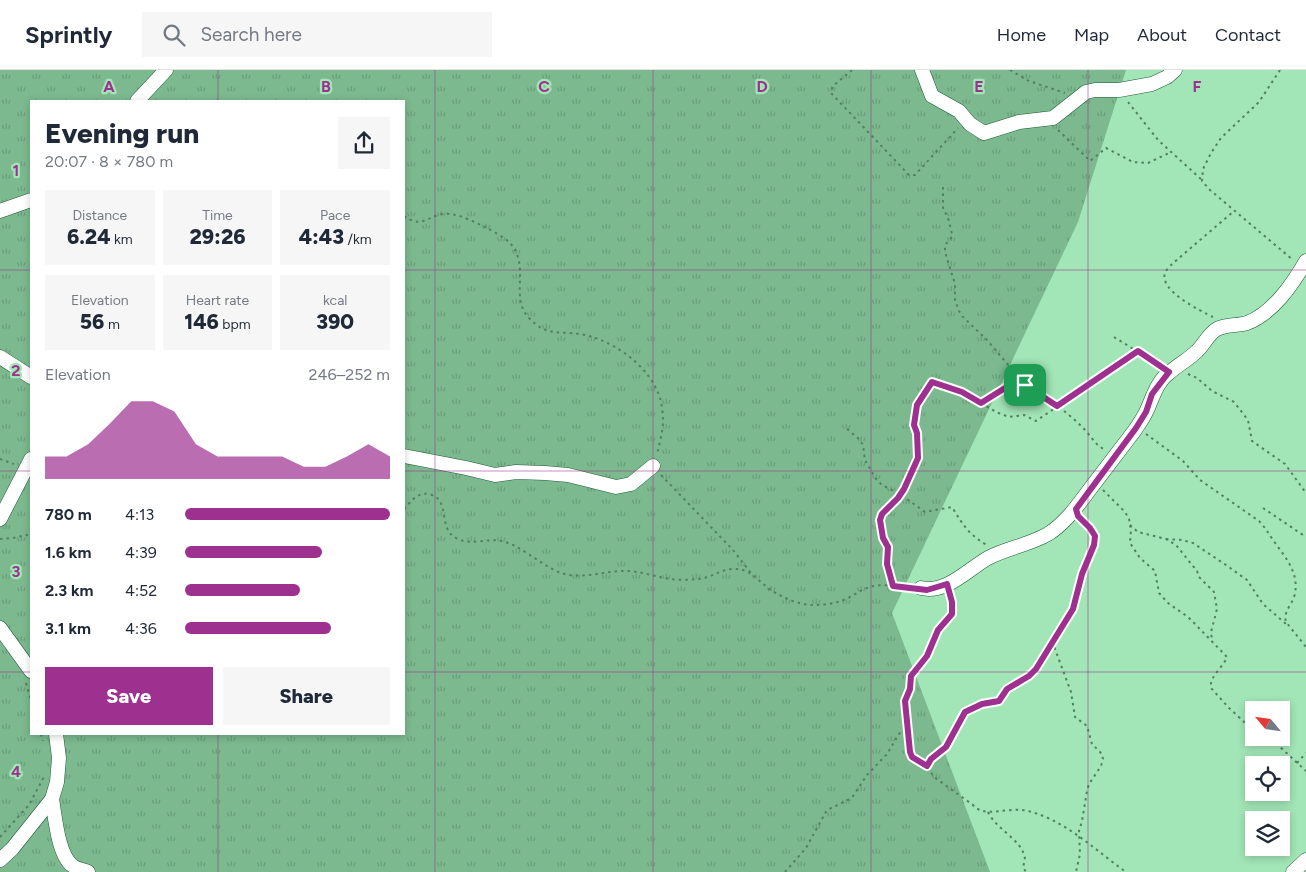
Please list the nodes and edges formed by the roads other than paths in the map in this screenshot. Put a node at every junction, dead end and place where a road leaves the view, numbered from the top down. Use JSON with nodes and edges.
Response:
{"nodes":[{"id":1,"x":166,"y":70,"type":"edge"},
{"id":2,"x":922,"y":70,"type":"edge"},
{"id":3,"x":1174,"y":70,"type":"edge"},
{"id":4,"x":138,"y":100,"type":"edge"},
{"id":5,"x":30,"y":200,"type":"edge"},
{"id":6,"x":0,"y":212,"type":"edge"},
{"id":7,"x":1305,"y":267,"type":"edge"},
{"id":8,"x":0,"y":357,"type":"edge"},
{"id":9,"x":30,"y":376,"type":"edge"},
{"id":10,"x":405,"y":456,"type":"edge"},
{"id":11,"x":29,"y":464,"type":"edge"},
{"id":12,"x":653,"y":466,"type":"road end"},
{"id":13,"x":0,"y":519,"type":"edge"},
{"id":14,"x":920,"y":588,"type":"road end"},
{"id":15,"x":0,"y":628,"type":"edge"},
{"id":16,"x":30,"y":670,"type":"edge"},
{"id":17,"x":56,"y":735,"type":"edge"},
{"id":18,"x":52,"y":799,"type":"junction"},
{"id":19,"x":0,"y":860,"type":"edge"},
{"id":20,"x":1306,"y":860,"type":"edge"},
{"id":21,"x":88,"y":872,"type":"edge"},
{"id":22,"x":1293,"y":872,"type":"edge"}],
"edges":[{"from":1,"to":4,"type":"street"},
{"from":2,"to":3,"type":"street"},
{"from":5,"to":6,"type":"street"},
{"from":7,"to":14,"type":"street"},
{"from":8,"to":9,"type":"street"},
{"from":10,"to":12,"type":"street"},
{"from":11,"to":13,"type":"street"},
{"from":15,"to":16,"type":"street"},
{"from":17,"to":18,"type":"street"},
{"from":18,"to":19,"type":"street"},
{"from":18,"to":21,"type":"street"},
{"from":20,"to":22,"type":"street"}]}
